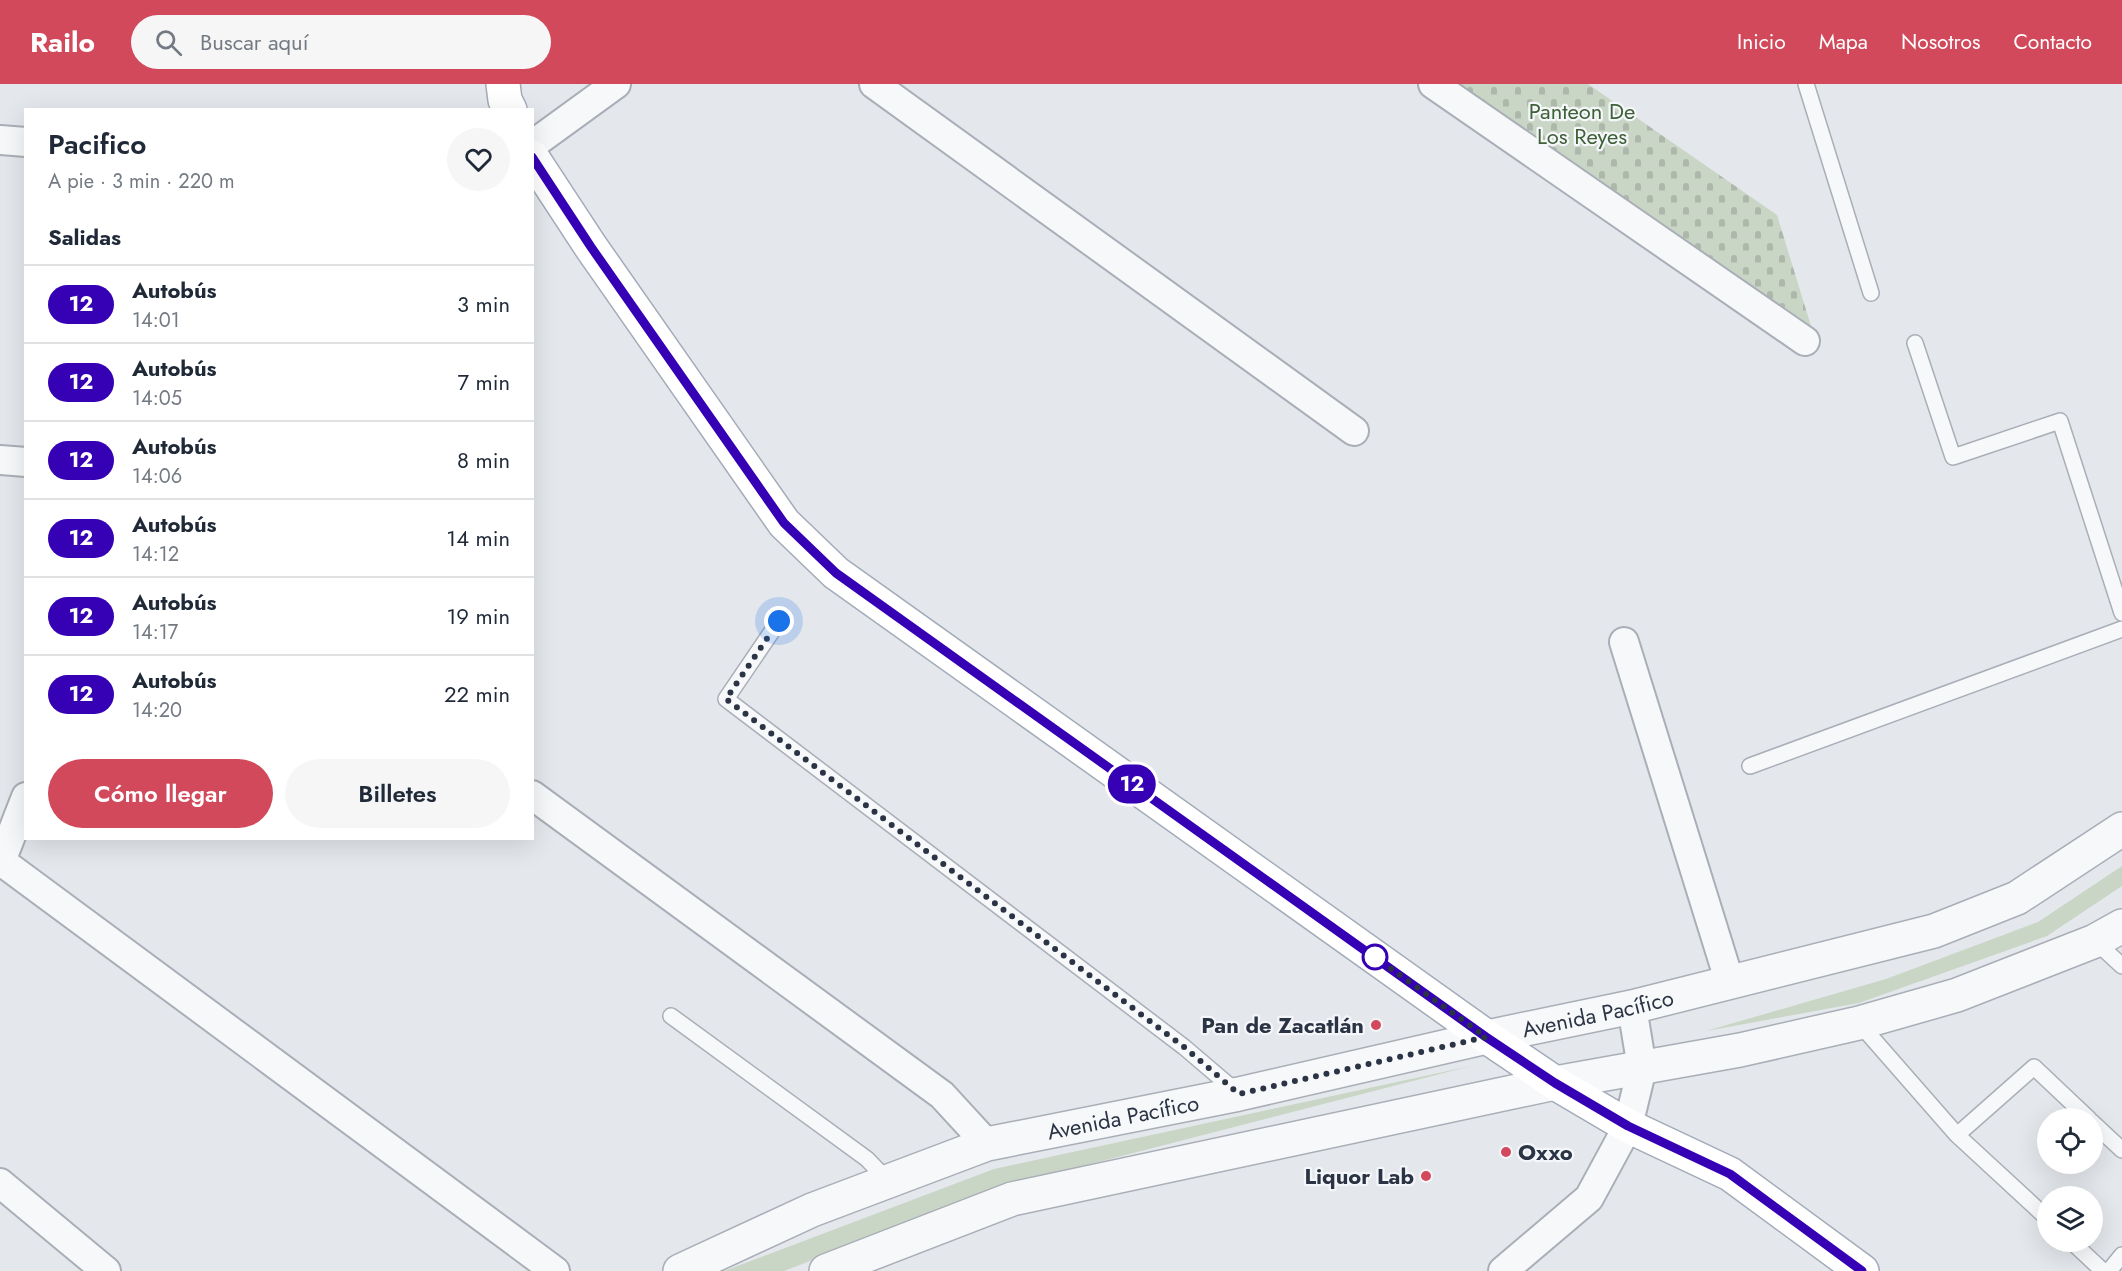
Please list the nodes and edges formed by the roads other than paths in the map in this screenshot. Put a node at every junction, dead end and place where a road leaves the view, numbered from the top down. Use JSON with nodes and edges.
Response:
{"nodes":[{"id":1,"x":503,"y":84,"type":"edge"},
{"id":2,"x":616,"y":84,"type":"edge"},
{"id":3,"x":874,"y":84,"type":"edge"},
{"id":4,"x":1433,"y":84,"type":"edge"},
{"id":5,"x":1806,"y":84,"type":"edge"},
{"id":6,"x":509,"y":108,"type":"edge"},
{"id":7,"x":0,"y":140,"type":"edge"},
{"id":8,"x":24,"y":142,"type":"edge"},
{"id":9,"x":534,"y":144,"type":"edge"},
{"id":10,"x":534,"y":160,"type":"edge"},
{"id":11,"x":1871,"y":292,"type":"dead end"},
{"id":12,"x":1805,"y":341,"type":"dead end"},
{"id":13,"x":1915,"y":343,"type":"dead end"},
{"id":14,"x":1354,"y":430,"type":"dead end"},
{"id":15,"x":0,"y":460,"type":"edge"},
{"id":16,"x":24,"y":462,"type":"edge"},
{"id":17,"x":2122,"y":614,"type":"edge"},
{"id":18,"x":779,"y":621,"type":"dead end"},
{"id":19,"x":2122,"y":629,"type":"edge"},
{"id":20,"x":1624,"y":642,"type":"dead end"},
{"id":21,"x":1750,"y":766,"type":"dead end"},
{"id":22,"x":534,"y":796,"type":"edge"},
{"id":23,"x":15,"y":807,"type":"edge"},
{"id":24,"x":2122,"y":829,"type":"edge"},
{"id":25,"x":1,"y":863,"type":"edge"},
{"id":26,"x":2109,"y":934,"type":"edge"},
{"id":27,"x":2122,"y":966,"type":"edge"},
{"id":28,"x":1730,"y":983,"type":"junction"},
{"id":29,"x":1632,"y":1007,"type":"junction"},
{"id":30,"x":671,"y":1016,"type":"dead end"},
{"id":31,"x":1858,"y":1023,"type":"junction"},
{"id":32,"x":1486,"y":1037,"type":"junction"},
{"id":33,"x":1642,"y":1068,"type":"junction"},
{"id":34,"x":1555,"y":1083,"type":"junction"},
{"id":35,"x":1239,"y":1094,"type":"junction"},
{"id":36,"x":2078,"y":1108,"type":"edge"},
{"id":37,"x":1628,"y":1126,"type":"junction"},
{"id":38,"x":2103,"y":1132,"type":"edge"},
{"id":39,"x":1957,"y":1135,"type":"junction"},
{"id":40,"x":987,"y":1144,"type":"junction"},
{"id":41,"x":2122,"y":1150,"type":"edge"},
{"id":42,"x":888,"y":1181,"type":"junction"},
{"id":43,"x":0,"y":1183,"type":"edge"},
{"id":44,"x":2037,"y":1209,"type":"edge"},
{"id":45,"x":2083,"y":1252,"type":"edge"},
{"id":46,"x":2122,"y":1256,"type":"edge"},
{"id":47,"x":106,"y":1271,"type":"edge"},
{"id":48,"x":555,"y":1271,"type":"edge"},
{"id":49,"x":680,"y":1271,"type":"edge"},
{"id":50,"x":826,"y":1271,"type":"edge"},
{"id":51,"x":1503,"y":1271,"type":"edge"},
{"id":52,"x":1862,"y":1271,"type":"edge"},
{"id":53,"x":2103,"y":1271,"type":"edge"},
{"id":54,"x":2109,"y":1271,"type":"edge"}],
"edges":[{"from":1,"to":6,"type":"main road"},
{"from":2,"to":9,"type":"street"},
{"from":3,"to":14,"type":"street"},
{"from":4,"to":12,"type":"street"},
{"from":5,"to":11,"type":"lane"},
{"from":7,"to":8,"type":"street"},
{"from":10,"to":32,"type":"main road"},
{"from":13,"to":17,"type":"lane"},
{"from":15,"to":16,"type":"street"},
{"from":18,"to":35,"type":"lane"},
{"from":19,"to":21,"type":"lane"},
{"from":20,"to":28,"type":"street"},
{"from":22,"to":40,"type":"street"},
{"from":23,"to":25,"type":"street"},
{"from":24,"to":28,"type":"street","name":"Avenida Pacífico"},
{"from":25,"to":48,"type":"street"},
{"from":26,"to":27,"type":"lane"},
{"from":26,"to":31,"type":"street"},
{"from":28,"to":29,"type":"street","name":"Avenida Pacífico"},
{"from":29,"to":32,"type":"street","name":"Avenida Pacífico"},
{"from":29,"to":33,"type":"street"},
{"from":30,"to":42,"type":"lane"},
{"from":31,"to":33,"type":"street"},
{"from":31,"to":39,"type":"lane"},
{"from":32,"to":34,"type":"main road"},
{"from":32,"to":35,"type":"street","name":"Avenida Pacífico"},
{"from":33,"to":34,"type":"street"},
{"from":33,"to":37,"type":"street"},
{"from":34,"to":37,"type":"main road"},
{"from":34,"to":50,"type":"street"},
{"from":35,"to":40,"type":"street","name":"Avenida Pacífico"},
{"from":36,"to":39,"type":"lane"},
{"from":37,"to":51,"type":"street"},
{"from":37,"to":52,"type":"main road"},
{"from":38,"to":41,"type":"lane"},
{"from":39,"to":44,"type":"lane"},
{"from":40,"to":42,"type":"street","name":"Avenida Pacífico"},
{"from":42,"to":49,"type":"street","name":"Avenida Pacífico"},
{"from":43,"to":47,"type":"street"},
{"from":45,"to":53,"type":"lane"},
{"from":46,"to":54,"type":"lane"}]}
